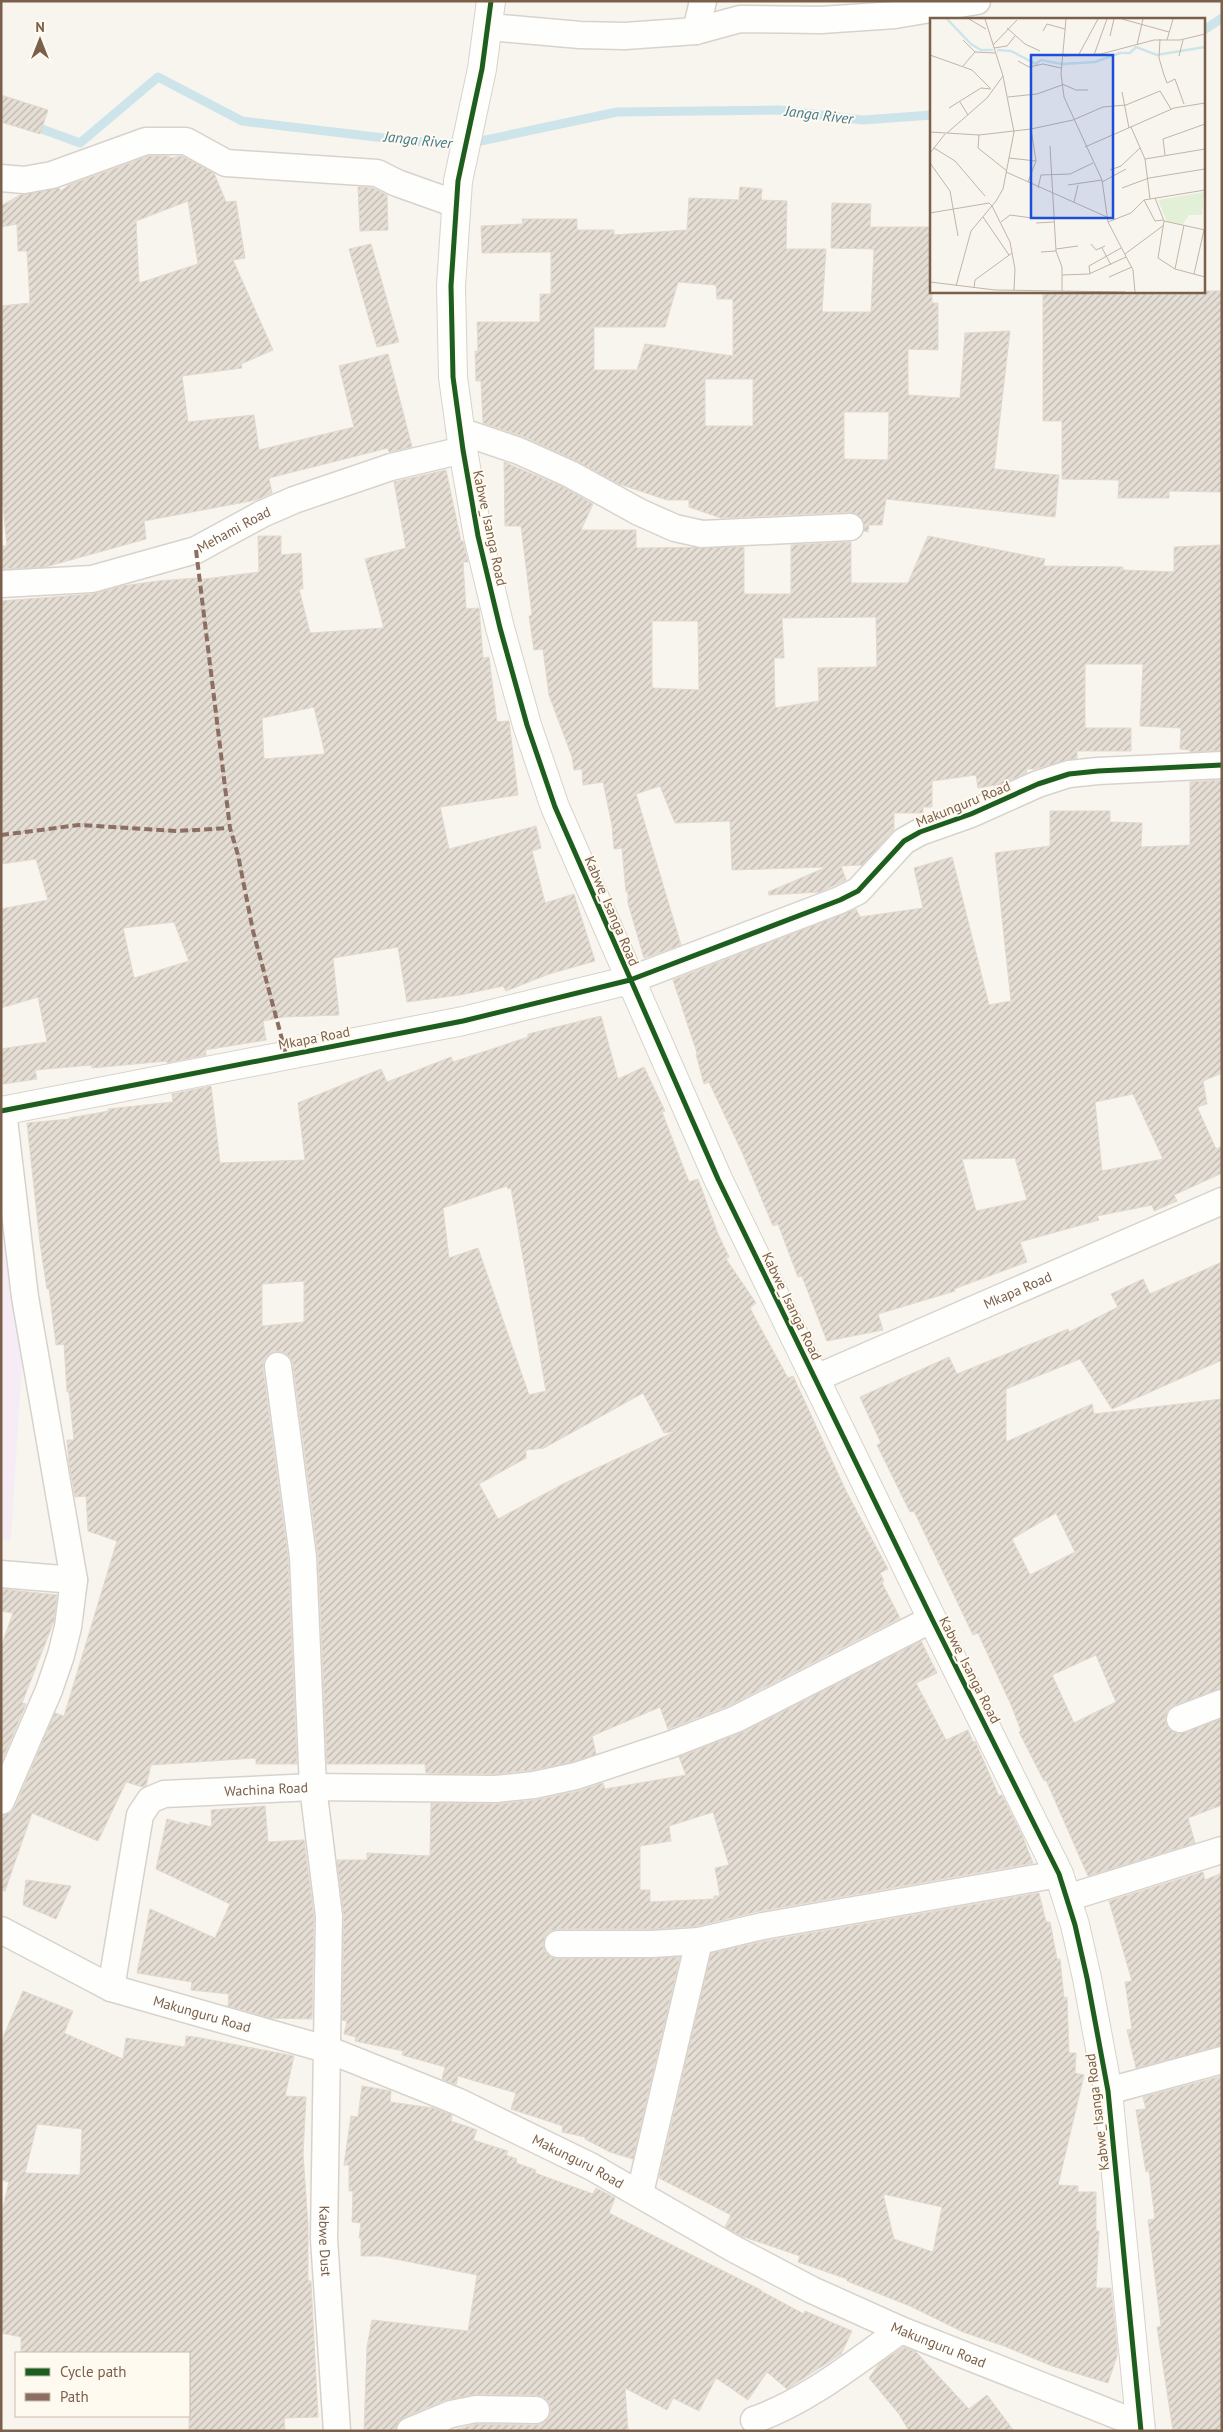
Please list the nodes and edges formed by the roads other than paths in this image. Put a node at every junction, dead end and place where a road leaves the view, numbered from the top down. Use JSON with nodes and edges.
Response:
{"nodes":[{"id":1,"x":703,"y":1,"type":"edge"},
{"id":2,"x":977,"y":1,"type":"edge"},
{"id":3,"x":945,"y":4,"type":"edge"},
{"id":4,"x":490,"y":14,"type":"edge"},
{"id":5,"x":696,"y":31,"type":"junction"},
{"id":6,"x":1,"y":178,"type":"edge"},
{"id":7,"x":457,"y":193,"type":"junction"},
{"id":8,"x":462,"y":440,"type":"junction"},
{"id":9,"x":850,"y":527,"type":"dead end"},
{"id":10,"x":1,"y":584,"type":"edge"},
{"id":11,"x":1222,"y":765,"type":"edge"},
{"id":12,"x":630,"y":980,"type":"junction"},
{"id":13,"x":2,"y":1111,"type":"edge"},
{"id":14,"x":1222,"y":1201,"type":"edge"},
{"id":15,"x":278,"y":1366,"type":"dead end"},
{"id":16,"x":814,"y":1379,"type":"junction"},
{"id":17,"x":1,"y":1574,"type":"edge"},
{"id":18,"x":74,"y":1580,"type":"junction"},
{"id":19,"x":932,"y":1618,"type":"junction"},
{"id":20,"x":1222,"y":1704,"type":"edge"},
{"id":21,"x":1180,"y":1719,"type":"dead end"},
{"id":22,"x":313,"y":1787,"type":"junction"},
{"id":23,"x":1,"y":1801,"type":"edge"},
{"id":24,"x":1222,"y":1850,"type":"edge"},
{"id":25,"x":1063,"y":1886,"type":"junction"},
{"id":26,"x":1,"y":1930,"type":"edge"},
{"id":27,"x":699,"y":1941,"type":"junction"},
{"id":28,"x":558,"y":1944,"type":"dead end"},
{"id":29,"x":111,"y":1988,"type":"junction"},
{"id":30,"x":329,"y":2050,"type":"junction"},
{"id":31,"x":1222,"y":2060,"type":"edge"},
{"id":32,"x":1108,"y":2091,"type":"junction"},
{"id":33,"x":640,"y":2193,"type":"junction"},
{"id":34,"x":901,"y":2330,"type":"junction"},
{"id":35,"x":536,"y":2410,"type":"dead end"},
{"id":36,"x":754,"y":2420,"type":"dead end"},
{"id":37,"x":1141,"y":2428,"type":"edge"},
{"id":38,"x":337,"y":2431,"type":"edge"},
{"id":39,"x":410,"y":2431,"type":"edge"}],
"edges":[{"from":1,"to":5,"type":"street"},
{"from":2,"to":3,"type":"street"},
{"from":3,"to":5,"type":"street"},
{"from":4,"to":5,"type":"street"},
{"from":4,"to":7,"type":"street","name":"Kabwe_Isanga Road"},
{"from":6,"to":7,"type":"street"},
{"from":7,"to":8,"type":"street","name":"Kabwe_Isanga Road"},
{"from":8,"to":9,"type":"street"},
{"from":8,"to":10,"type":"street","name":"Mehami Road"},
{"from":8,"to":12,"type":"street","name":"Kabwe_Isanga Road"},
{"from":11,"to":12,"type":"street","name":"Makunguru Road"},
{"from":12,"to":13,"type":"street","name":"Mkapa Road"},
{"from":12,"to":16,"type":"street","name":"Kabwe_Isanga Road"},
{"from":13,"to":18,"type":"street"},
{"from":14,"to":16,"type":"street","name":"Mkapa Road"},
{"from":15,"to":22,"type":"street","name":"Kabwe Dust"},
{"from":16,"to":19,"type":"street","name":"Kabwe_Isanga Road"},
{"from":17,"to":18,"type":"street"},
{"from":18,"to":23,"type":"street"},
{"from":19,"to":22,"type":"street","name":"Wachina Road"},
{"from":19,"to":25,"type":"street","name":"Kabwe_Isanga Road"},
{"from":20,"to":21,"type":"street"},
{"from":22,"to":29,"type":"street","name":"Wachina Road"},
{"from":22,"to":30,"type":"street","name":"Kabwe Dust"},
{"from":24,"to":25,"type":"street"},
{"from":25,"to":27,"type":"street"},
{"from":25,"to":32,"type":"street","name":"Kabwe_Isanga Road"},
{"from":26,"to":29,"type":"street","name":"Makunguru Road"},
{"from":27,"to":28,"type":"street"},
{"from":27,"to":33,"type":"street"},
{"from":29,"to":30,"type":"street","name":"Makunguru Road"},
{"from":30,"to":33,"type":"street","name":"Makunguru Road"},
{"from":30,"to":38,"type":"street","name":"Kabwe Dust"},
{"from":31,"to":32,"type":"street"},
{"from":32,"to":37,"type":"street","name":"Kabwe_Isanga Road"},
{"from":33,"to":34,"type":"street","name":"Makunguru Road"},
{"from":34,"to":36,"type":"street"},
{"from":34,"to":37,"type":"street","name":"Makunguru Road"},
{"from":35,"to":39,"type":"street"}]}
